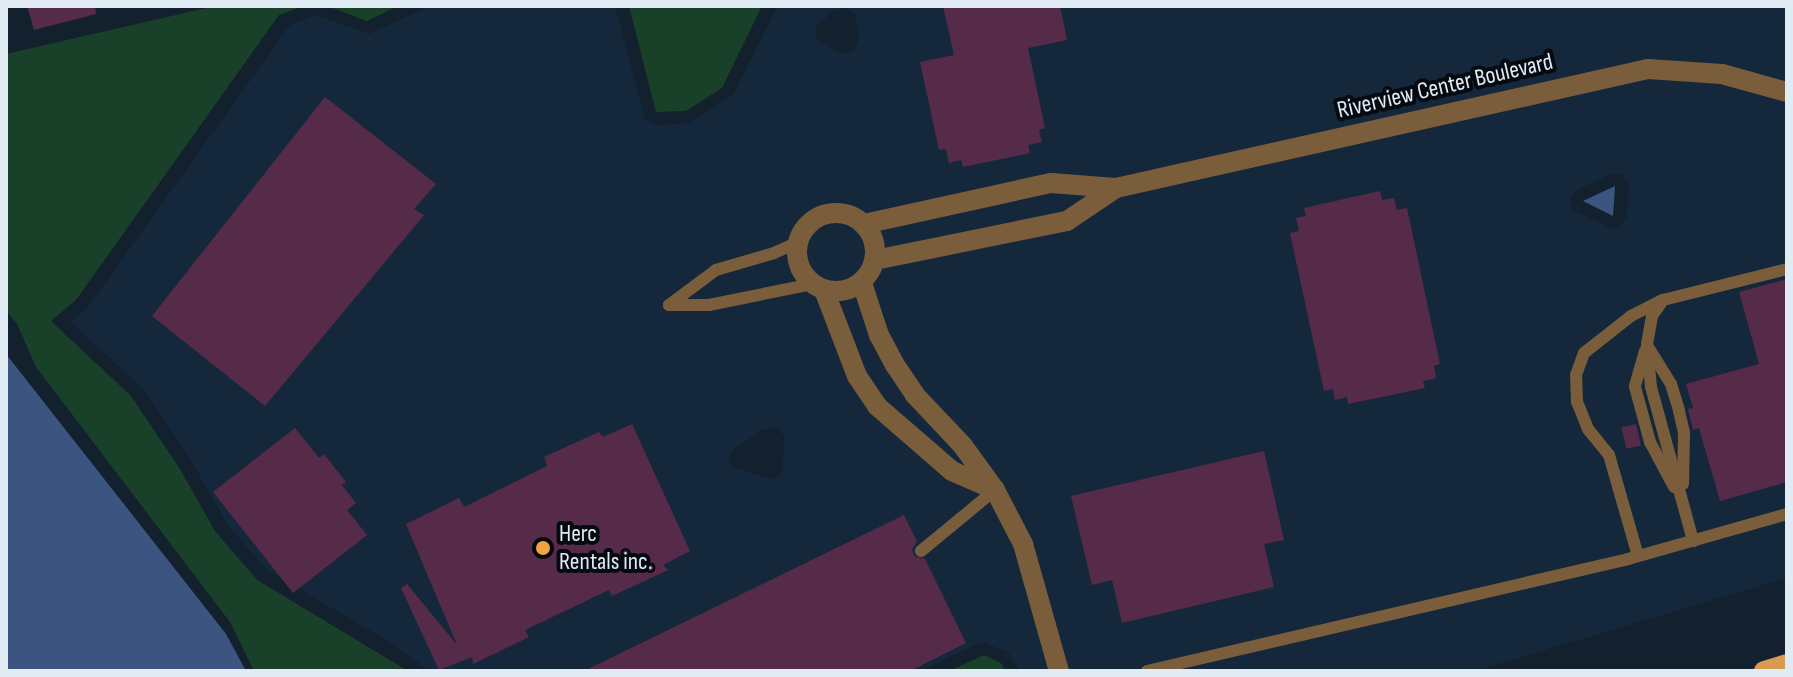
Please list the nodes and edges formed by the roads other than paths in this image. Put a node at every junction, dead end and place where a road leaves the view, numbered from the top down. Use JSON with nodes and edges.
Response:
{"nodes":[{"id":1,"x":1787,"y":92,"type":"edge"},
{"id":2,"x":1116,"y":188,"type":"junction"},
{"id":3,"x":864,"y":224,"type":"junction"},
{"id":4,"x":799,"y":242,"type":"junction"},
{"id":5,"x":875,"y":260,"type":"junction"},
{"id":6,"x":1787,"y":269,"type":"edge"},
{"id":7,"x":862,"y":283,"type":"junction"},
{"id":8,"x":818,"y":287,"type":"junction"},
{"id":9,"x":1663,"y":300,"type":"junction"},
{"id":10,"x":1647,"y":344,"type":"junction"},
{"id":11,"x":995,"y":490,"type":"junction"},
{"id":12,"x":1683,"y":503,"type":"junction"},
{"id":13,"x":1787,"y":514,"type":"edge"},
{"id":14,"x":1693,"y":541,"type":"junction"},
{"id":15,"x":921,"y":551,"type":"dead end"},
{"id":16,"x":1638,"y":556,"type":"junction"},
{"id":17,"x":1787,"y":664,"type":"edge"},
{"id":18,"x":1059,"y":671,"type":"edge"},
{"id":19,"x":1147,"y":671,"type":"edge"},
{"id":20,"x":1764,"y":671,"type":"edge"}],
"edges":[{"from":1,"to":2,"type":"street","name":"Riverview Center Boulevard"},
{"from":2,"to":3,"type":"street","name":"Riverview Center Boulevard"},
{"from":2,"to":5,"type":"street","name":"Riverview Center Boulevard"},
{"from":3,"to":4,"type":"street","name":"Riverview Center Boulevard"},
{"from":3,"to":5,"type":"street"},
{"from":4,"to":8,"type":"street"},
{"from":4,"to":8,"type":"lane","name":"Riverview Center Boulevard"},
{"from":5,"to":7,"type":"street"},
{"from":6,"to":9,"type":"lane"},
{"from":7,"to":8,"type":"street","name":"Riverview Center Boulevard"},
{"from":7,"to":11,"type":"street"},
{"from":8,"to":11,"type":"street"},
{"from":9,"to":10,"type":"lane"},
{"from":9,"to":16,"type":"lane"},
{"from":10,"to":12,"type":"lane"},
{"from":10,"to":12,"type":"lane"},
{"from":11,"to":15,"type":"lane"},
{"from":11,"to":18,"type":"street"},
{"from":12,"to":14,"type":"lane"},
{"from":13,"to":14,"type":"lane"},
{"from":14,"to":16,"type":"lane"},
{"from":16,"to":19,"type":"lane"},
{"from":17,"to":20,"type":"main road"}]}
